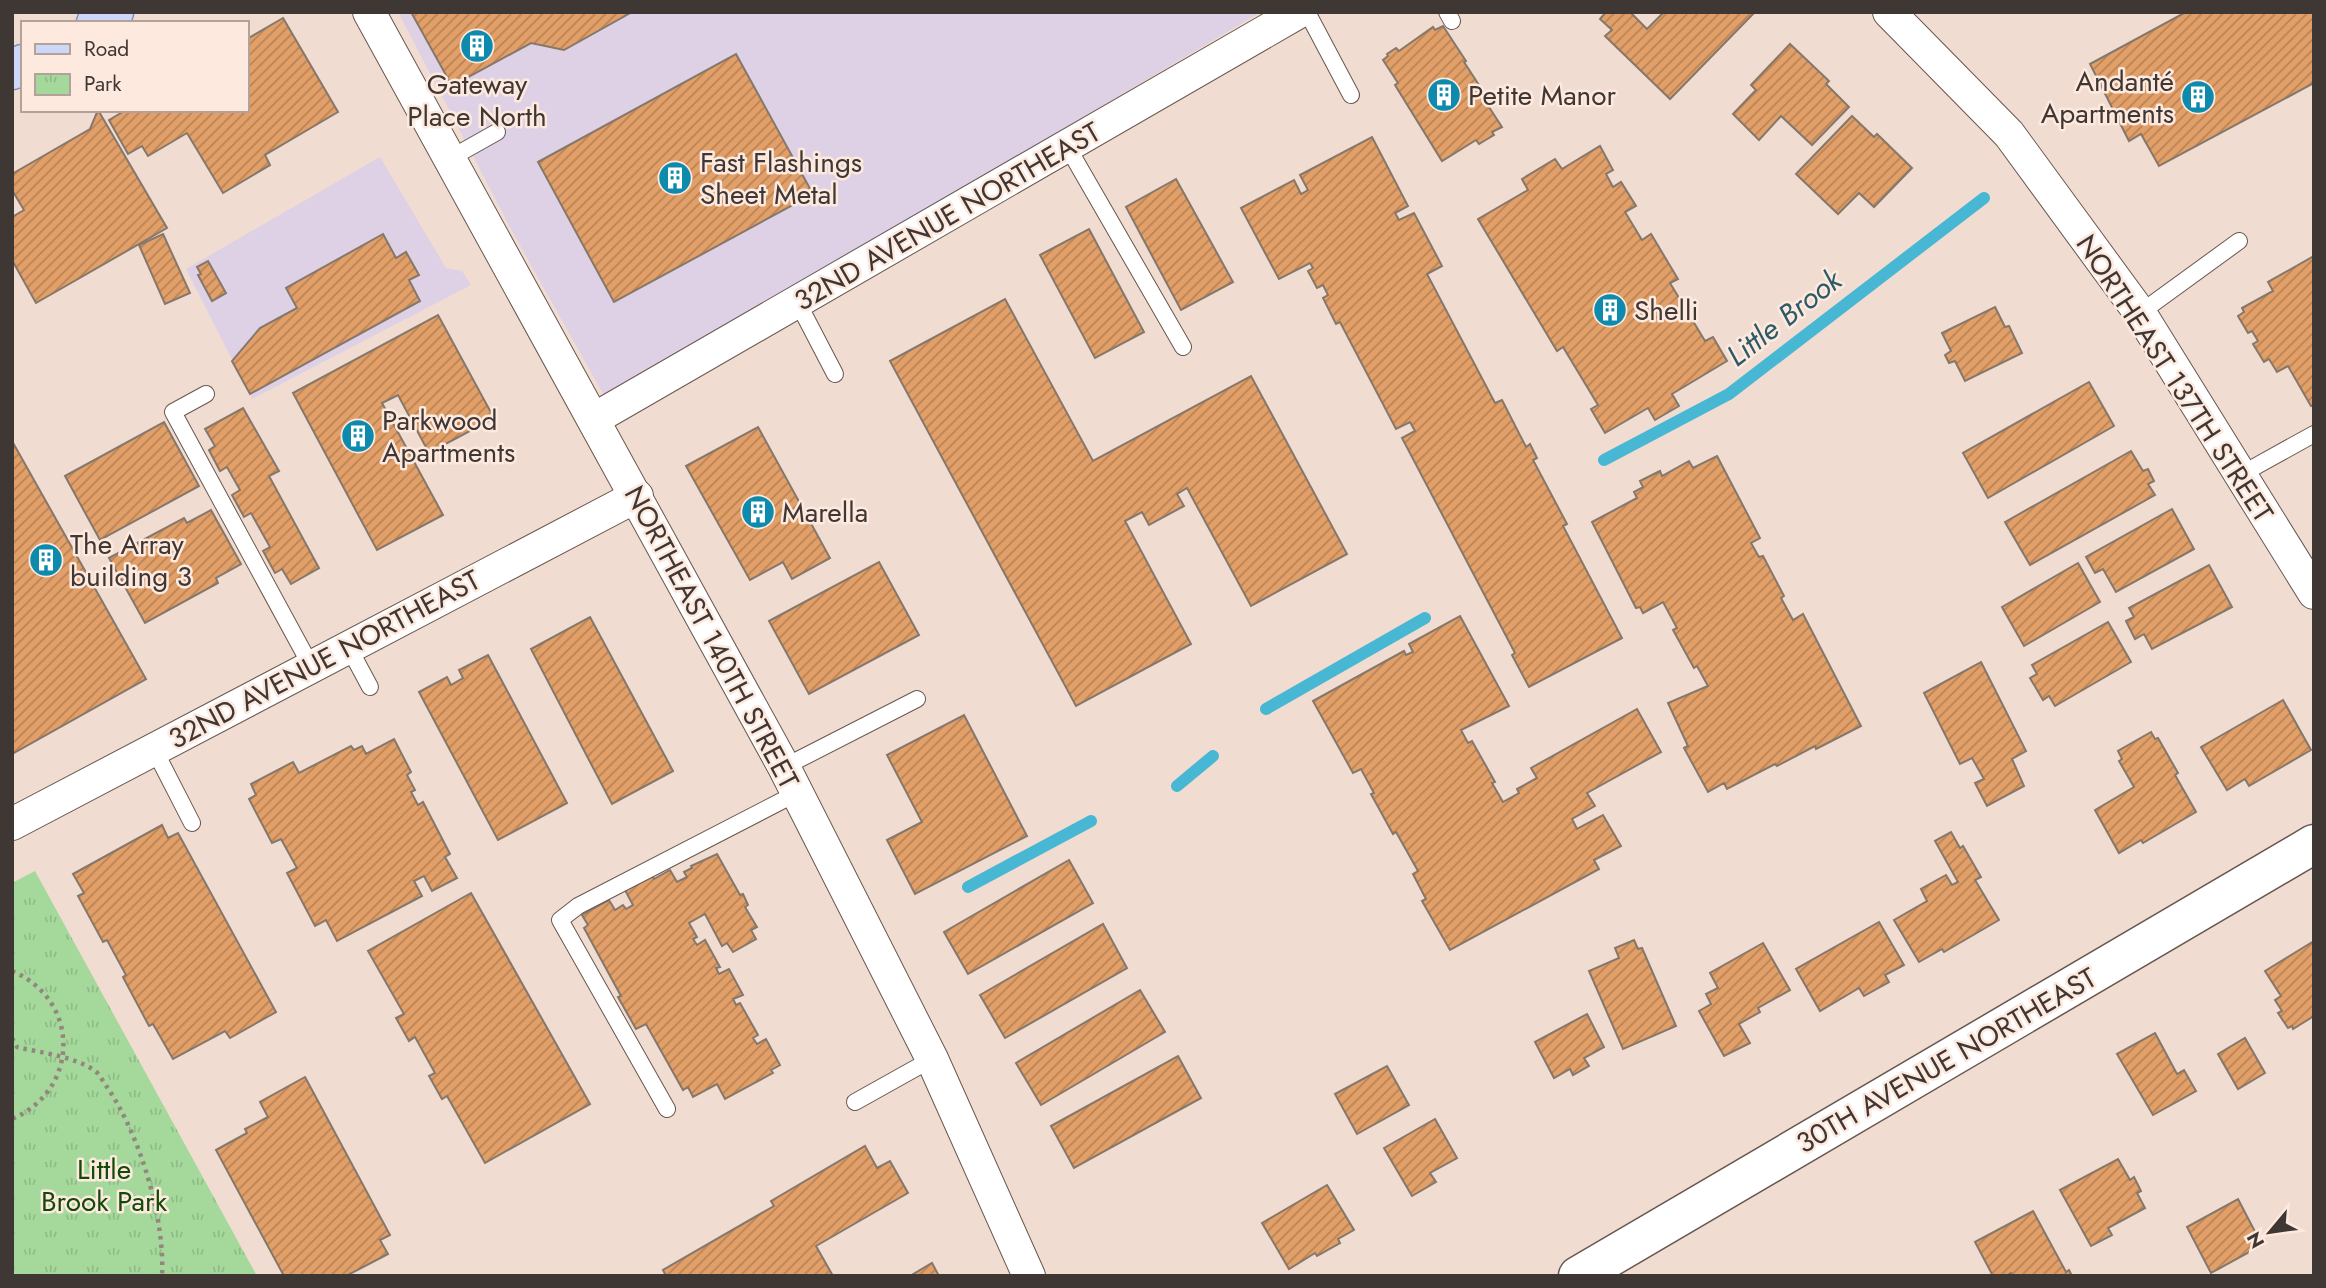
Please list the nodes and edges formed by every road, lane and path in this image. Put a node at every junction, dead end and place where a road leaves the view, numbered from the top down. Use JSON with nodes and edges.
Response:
{"nodes":[{"id":1,"x":369,"y":12,"type":"edge"},
{"id":2,"x":1299,"y":12,"type":"edge"},
{"id":3,"x":1307,"y":12,"type":"edge"},
{"id":4,"x":1889,"y":12,"type":"edge"},
{"id":5,"x":1352,"y":95,"type":"dead end"},
{"id":6,"x":498,"y":132,"type":"dead end"},
{"id":7,"x":1067,"y":146,"type":"junction"},
{"id":8,"x":449,"y":159,"type":"junction"},
{"id":9,"x":2239,"y":241,"type":"dead end"},
{"id":10,"x":798,"y":303,"type":"junction"},
{"id":11,"x":2140,"y":313,"type":"junction"},
{"id":12,"x":1183,"y":348,"type":"dead end"},
{"id":13,"x":835,"y":374,"type":"dead end"},
{"id":14,"x":206,"y":394,"type":"dead end"},
{"id":15,"x":594,"y":419,"type":"junction"},
{"id":16,"x":2314,"y":433,"type":"edge"},
{"id":17,"x":2240,"y":475,"type":"junction"},
{"id":18,"x":637,"y":495,"type":"junction"},
{"id":19,"x":2314,"y":593,"type":"edge"},
{"id":20,"x":348,"y":646,"type":"junction"},
{"id":21,"x":311,"y":666,"type":"junction"},
{"id":22,"x":370,"y":687,"type":"dead end"},
{"id":23,"x":918,"y":699,"type":"dead end"},
{"id":24,"x":154,"y":749,"type":"junction"},
{"id":25,"x":790,"y":780,"type":"junction"},
{"id":26,"x":192,"y":823,"type":"dead end"},
{"id":27,"x":12,"y":824,"type":"edge"},
{"id":28,"x":2314,"y":844,"type":"edge"},
{"id":29,"x":13,"y":972,"type":"edge"},
{"id":30,"x":12,"y":981,"type":"edge"},
{"id":31,"x":12,"y":1038,"type":"edge"},
{"id":32,"x":63,"y":1057,"type":"junction"},
{"id":33,"x":932,"y":1059,"type":"junction"},
{"id":34,"x":855,"y":1102,"type":"dead end"},
{"id":35,"x":667,"y":1109,"type":"dead end"},
{"id":36,"x":12,"y":1119,"type":"edge"},
{"id":37,"x":162,"y":1276,"type":"edge"},
{"id":38,"x":1029,"y":1276,"type":"edge"},
{"id":39,"x":1578,"y":1276,"type":"edge"}],
"edges":[{"from":1,"to":8,"type":"street","name":"NORTHEAST 140TH STREET"},
{"from":2,"to":7,"type":"street","name":"32ND AVENUE NORTHEAST"},
{"from":3,"to":5,"type":"lane"},
{"from":4,"to":11,"type":"street","name":"NORTHEAST 137TH STREET"},
{"from":6,"to":8,"type":"lane"},
{"from":7,"to":10,"type":"street","name":"32ND AVENUE NORTHEAST"},
{"from":7,"to":12,"type":"lane"},
{"from":8,"to":15,"type":"street","name":"NORTHEAST 140TH STREET"},
{"from":9,"to":11,"type":"lane"},
{"from":10,"to":13,"type":"lane"},
{"from":10,"to":15,"type":"street","name":"32ND AVENUE NORTHEAST"},
{"from":11,"to":17,"type":"street","name":"NORTHEAST 137TH STREET"},
{"from":14,"to":21,"type":"lane"},
{"from":15,"to":18,"type":"street","name":"NORTHEAST 140TH STREET"},
{"from":16,"to":17,"type":"lane"},
{"from":17,"to":19,"type":"street","name":"NORTHEAST 137TH STREET"},
{"from":18,"to":20,"type":"street","name":"32ND AVENUE NORTHEAST"},
{"from":18,"to":25,"type":"street","name":"NORTHEAST 140TH STREET"},
{"from":20,"to":21,"type":"street","name":"32ND AVENUE NORTHEAST"},
{"from":20,"to":22,"type":"lane"},
{"from":21,"to":24,"type":"street","name":"32ND AVENUE NORTHEAST"},
{"from":23,"to":25,"type":"lane"},
{"from":24,"to":26,"type":"lane"},
{"from":24,"to":27,"type":"street","name":"32ND AVENUE NORTHEAST"},
{"from":25,"to":33,"type":"street","name":"NORTHEAST 140TH STREET"},
{"from":25,"to":35,"type":"lane"},
{"from":28,"to":39,"type":"street","name":"30TH AVENUE NORTHEAST"},
{"from":29,"to":30,"type":"path"},
{"from":29,"to":32,"type":"path"},
{"from":31,"to":32,"type":"path"},
{"from":32,"to":36,"type":"path"},
{"from":32,"to":37,"type":"path"},
{"from":33,"to":34,"type":"lane"},
{"from":33,"to":38,"type":"street","name":"NORTHEAST 140TH STREET"}]}
